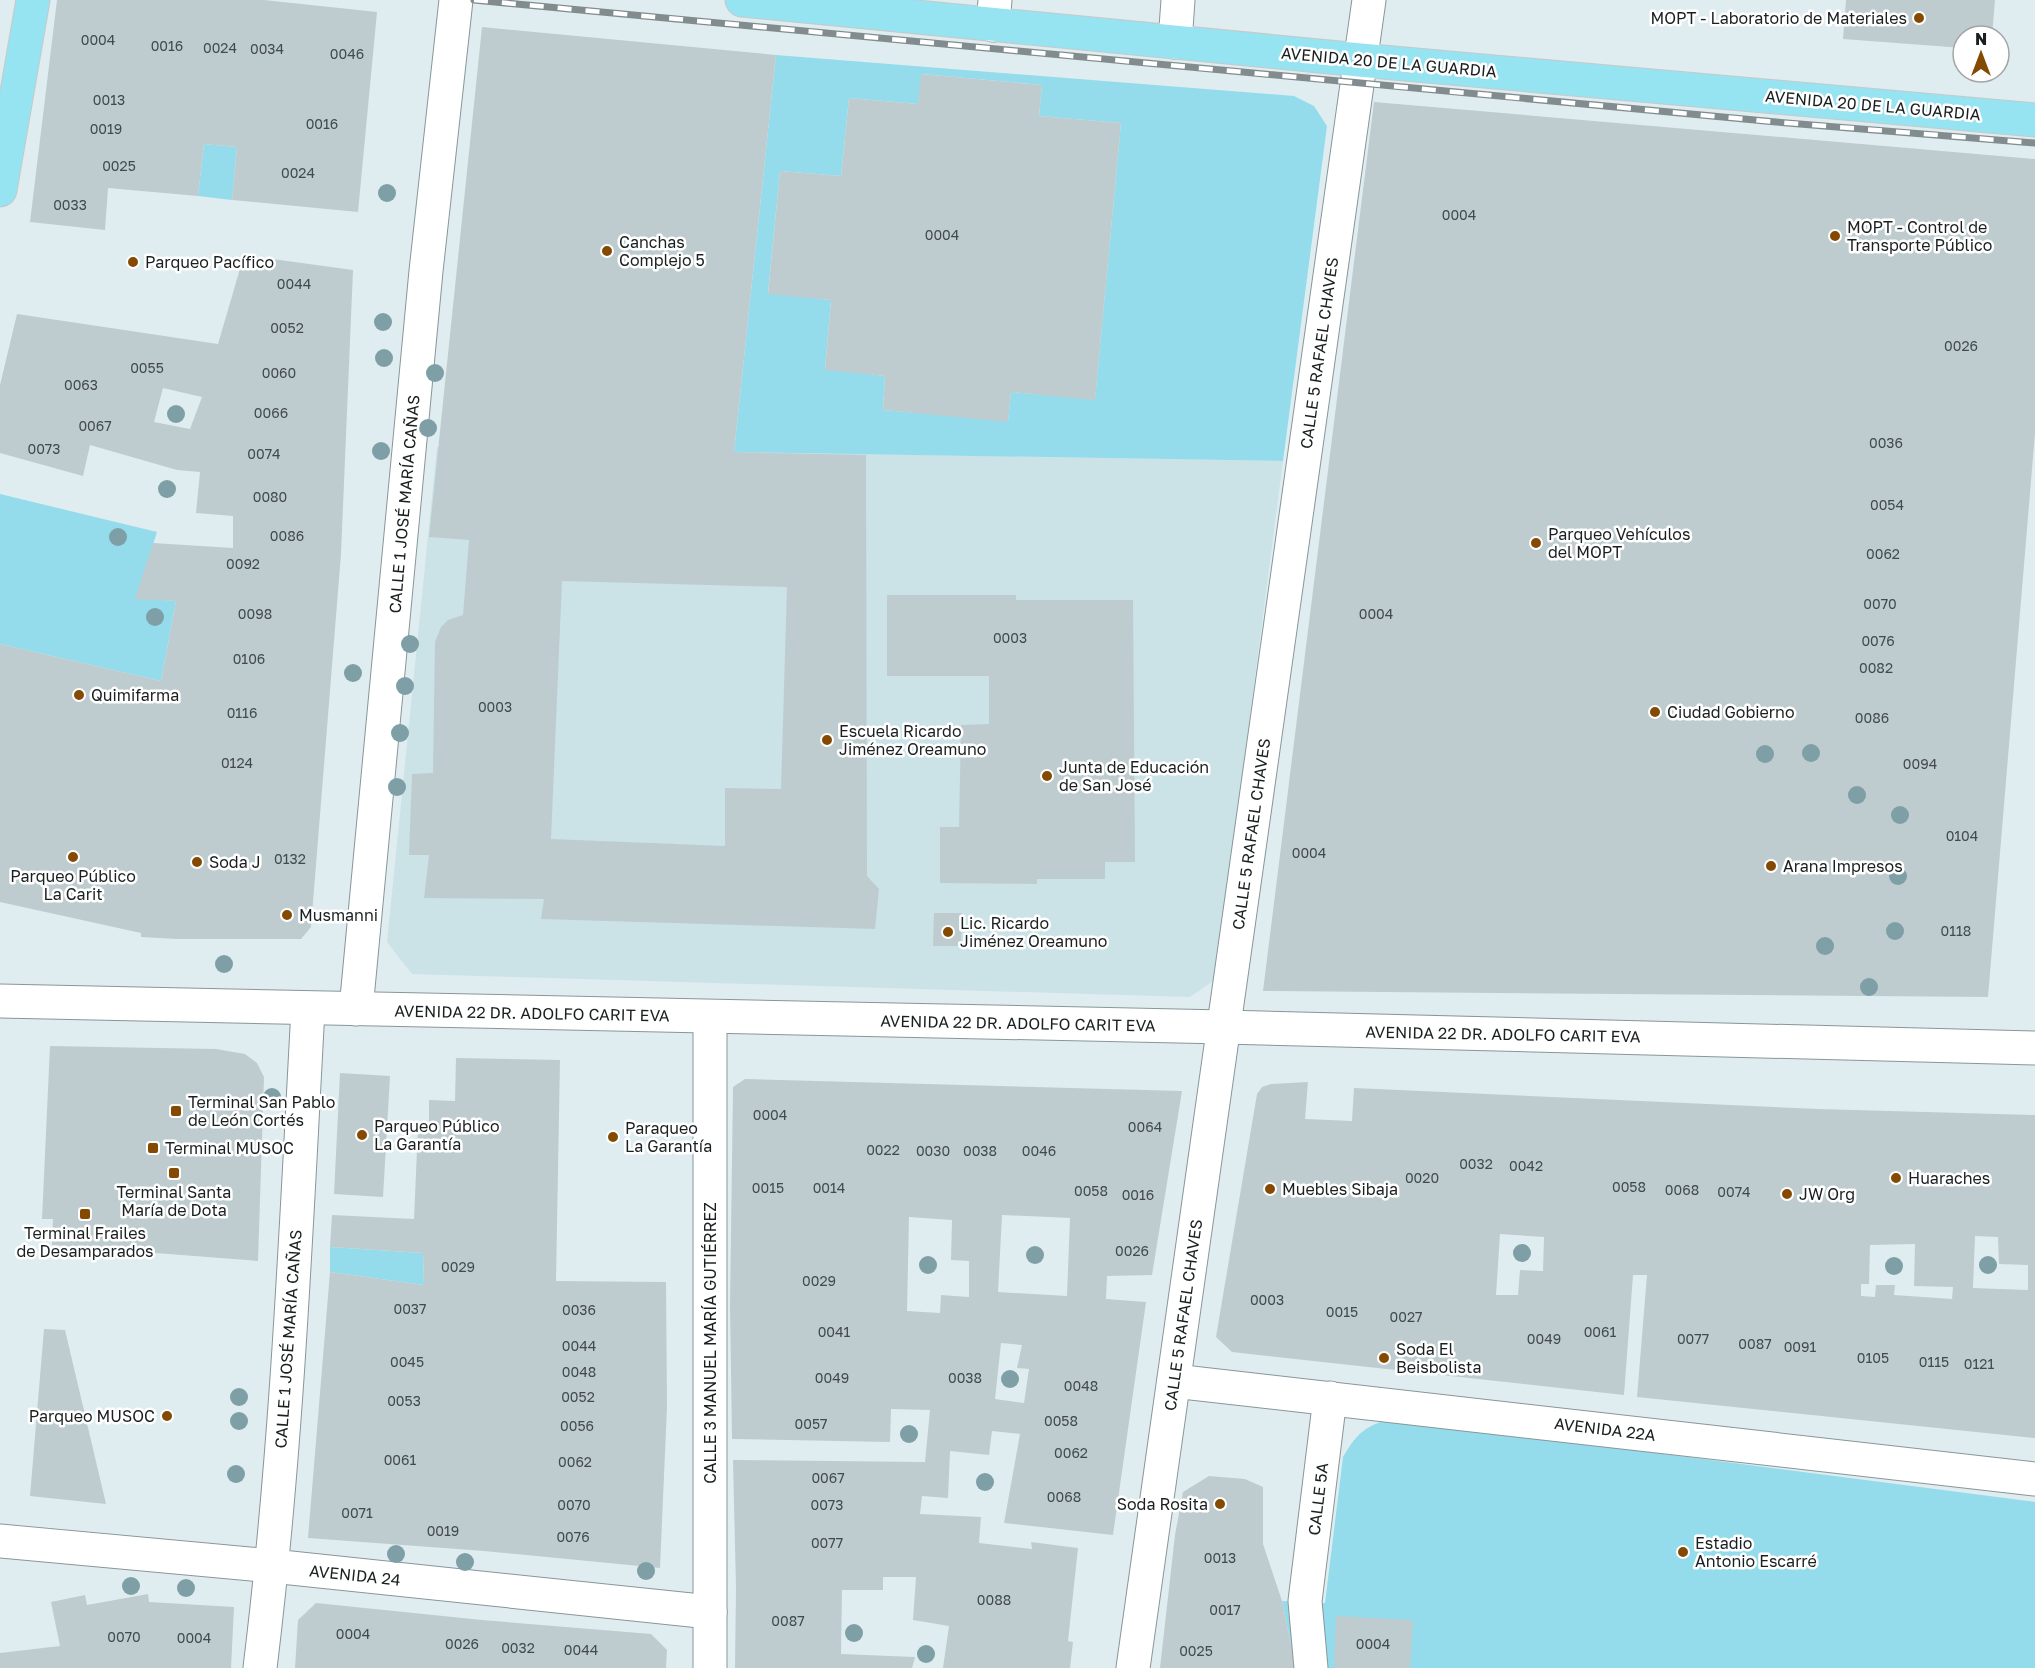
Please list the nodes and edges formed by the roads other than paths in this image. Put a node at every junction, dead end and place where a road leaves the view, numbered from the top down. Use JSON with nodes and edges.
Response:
{"nodes":[{"id":1,"x":33,"y":0,"type":"edge"},
{"id":2,"x":456,"y":0,"type":"edge"},
{"id":3,"x":742,"y":0,"type":"edge"},
{"id":4,"x":1178,"y":0,"type":"edge"},
{"id":5,"x":1369,"y":0,"type":"edge"},
{"id":6,"x":994,"y":12,"type":"edge"},
{"id":7,"x":1175,"y":42,"type":"junction"},
{"id":8,"x":1360,"y":60,"type":"junction"},
{"id":9,"x":2035,"y":120,"type":"edge"},
{"id":10,"x":0,"y":190,"type":"edge"},
{"id":11,"x":0,"y":1001,"type":"edge"},
{"id":12,"x":308,"y":1009,"type":"junction"},
{"id":13,"x":356,"y":1009,"type":"junction"},
{"id":14,"x":710,"y":1017,"type":"junction"},
{"id":15,"x":1224,"y":1027,"type":"junction"},
{"id":16,"x":2035,"y":1048,"type":"edge"},
{"id":17,"x":1174,"y":1380,"type":"junction"},
{"id":18,"x":1330,"y":1398,"type":"junction"},
{"id":19,"x":2035,"y":1479,"type":"edge"},
{"id":20,"x":0,"y":1541,"type":"edge"},
{"id":21,"x":272,"y":1566,"type":"junction"},
{"id":22,"x":710,"y":1612,"type":"junction"},
{"id":23,"x":260,"y":1668,"type":"edge"},
{"id":24,"x":710,"y":1668,"type":"edge"},
{"id":25,"x":1133,"y":1668,"type":"edge"},
{"id":26,"x":1311,"y":1668,"type":"edge"}],
"edges":[{"from":1,"to":10,"type":"main road"},
{"from":2,"to":13,"type":"street","name":"CALLE 1 JOSÉ MARÍA CAÑAS"},
{"from":3,"to":6,"type":"main road","name":"AVENIDA 20 DE LA GUARDIA"},
{"from":4,"to":7,"type":"street"},
{"from":5,"to":8,"type":"street","name":"CALLE 5 RAFAEL CHAVES"},
{"from":6,"to":7,"type":"main road","name":"AVENIDA 20 DE LA GUARDIA"},
{"from":7,"to":8,"type":"main road","name":"AVENIDA 20 DE LA GUARDIA"},
{"from":8,"to":9,"type":"main road","name":"AVENIDA 20 DE LA GUARDIA"},
{"from":8,"to":15,"type":"street","name":"CALLE 5 RAFAEL CHAVES"},
{"from":11,"to":12,"type":"street","name":"AVENIDA 22 DR. ADOLFO CARIT EVA"},
{"from":12,"to":13,"type":"street","name":"AVENIDA 22 DR. ADOLFO CARIT EVA"},
{"from":12,"to":21,"type":"street","name":"CALLE 1 JOSÉ MARÍA CAÑAS"},
{"from":13,"to":14,"type":"street","name":"AVENIDA 22 DR. ADOLFO CARIT EVA"},
{"from":14,"to":15,"type":"street","name":"AVENIDA 22 DR. ADOLFO CARIT EVA"},
{"from":14,"to":22,"type":"street","name":"CALLE 3 MANUEL MARÍA GUTIÉRREZ"},
{"from":15,"to":16,"type":"street","name":"AVENIDA 22 DR. ADOLFO CARIT EVA"},
{"from":15,"to":17,"type":"street","name":"CALLE 5 RAFAEL CHAVES"},
{"from":17,"to":18,"type":"street","name":"AVENIDA 22A"},
{"from":17,"to":25,"type":"street","name":"CALLE 5 RAFAEL CHAVES"},
{"from":18,"to":19,"type":"street","name":"AVENIDA 22A"},
{"from":18,"to":26,"type":"street","name":"CALLE 5A"},
{"from":20,"to":21,"type":"street","name":"AVENIDA 24"},
{"from":21,"to":22,"type":"street","name":"AVENIDA 24"},
{"from":21,"to":23,"type":"street","name":"CALLE 1 JOSÉ MARÍA CAÑAS"},
{"from":22,"to":24,"type":"street","name":"CALLE 3 MANUEL MARÍA GUTIÉRREZ"}]}
